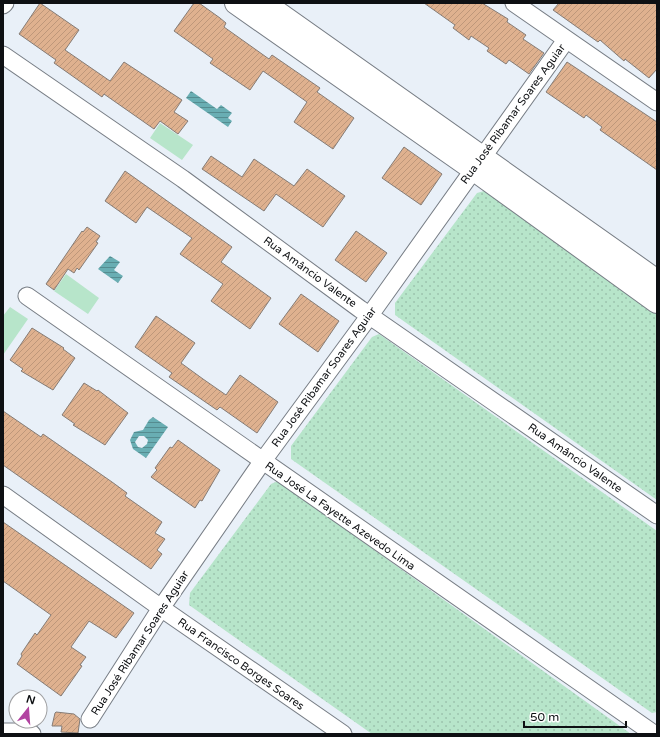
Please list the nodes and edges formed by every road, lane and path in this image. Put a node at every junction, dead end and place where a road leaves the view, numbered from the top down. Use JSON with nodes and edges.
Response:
{"nodes":[{"id":1,"x":5,"y":3,"type":"edge"},
{"id":2,"x":236,"y":3,"type":"edge"},
{"id":3,"x":514,"y":3,"type":"edge"},
{"id":4,"x":3,"y":6,"type":"edge"},
{"id":5,"x":533,"y":8,"type":"edge"},
{"id":6,"x":268,"y":12,"type":"edge"},
{"id":7,"x":566,"y":40,"type":"junction"},
{"id":8,"x":3,"y":55,"type":"edge"},
{"id":9,"x":657,"y":102,"type":"edge"},
{"id":10,"x":478,"y":163,"type":"junction"},
{"id":11,"x":657,"y":281,"type":"edge"},
{"id":12,"x":27,"y":296,"type":"dead end"},
{"id":13,"x":657,"y":302,"type":"edge"},
{"id":14,"x":370,"y":315,"type":"junction"},
{"id":15,"x":262,"y":462,"type":"junction"},
{"id":16,"x":3,"y":495,"type":"edge"},
{"id":17,"x":657,"y":515,"type":"edge"},
{"id":18,"x":161,"y":608,"type":"junction"},
{"id":19,"x":90,"y":719,"type":"dead end"},
{"id":20,"x":657,"y":731,"type":"edge"},
{"id":21,"x":3,"y":732,"type":"edge"},
{"id":22,"x":32,"y":734,"type":"edge"},
{"id":23,"x":343,"y":734,"type":"edge"},
{"id":24,"x":654,"y":734,"type":"edge"}],
"edges":[{"from":1,"to":4,"type":"street"},
{"from":2,"to":6,"type":"main road"},
{"from":3,"to":5,"type":"street"},
{"from":5,"to":7,"type":"street"},
{"from":6,"to":10,"type":"main road"},
{"from":7,"to":9,"type":"street"},
{"from":7,"to":10,"type":"street","name":"Rua José Ribamar Soares Aguiar"},
{"from":8,"to":14,"type":"street","name":"Rua Amâncio Valente"},
{"from":10,"to":11,"type":"main road"},
{"from":10,"to":13,"type":"main road"},
{"from":10,"to":14,"type":"street","name":"Rua José Ribamar Soares Aguiar"},
{"from":12,"to":15,"type":"street","name":"Rua José La Fayette Azevedo Lima"},
{"from":14,"to":15,"type":"street","name":"Rua José Ribamar Soares Aguiar"},
{"from":14,"to":17,"type":"street","name":"Rua Amâncio Valente"},
{"from":15,"to":18,"type":"street","name":"Rua José Ribamar Soares Aguiar"},
{"from":15,"to":24,"type":"street","name":"Rua José La Fayette Azevedo Lima"},
{"from":16,"to":18,"type":"street","name":"Rua Francisco Borges Soares"},
{"from":18,"to":19,"type":"street","name":"Rua José Ribamar Soares Aguiar"},
{"from":18,"to":23,"type":"street","name":"Rua Francisco Borges Soares"},
{"from":20,"to":24,"type":"street"},
{"from":21,"to":22,"type":"street"}]}
